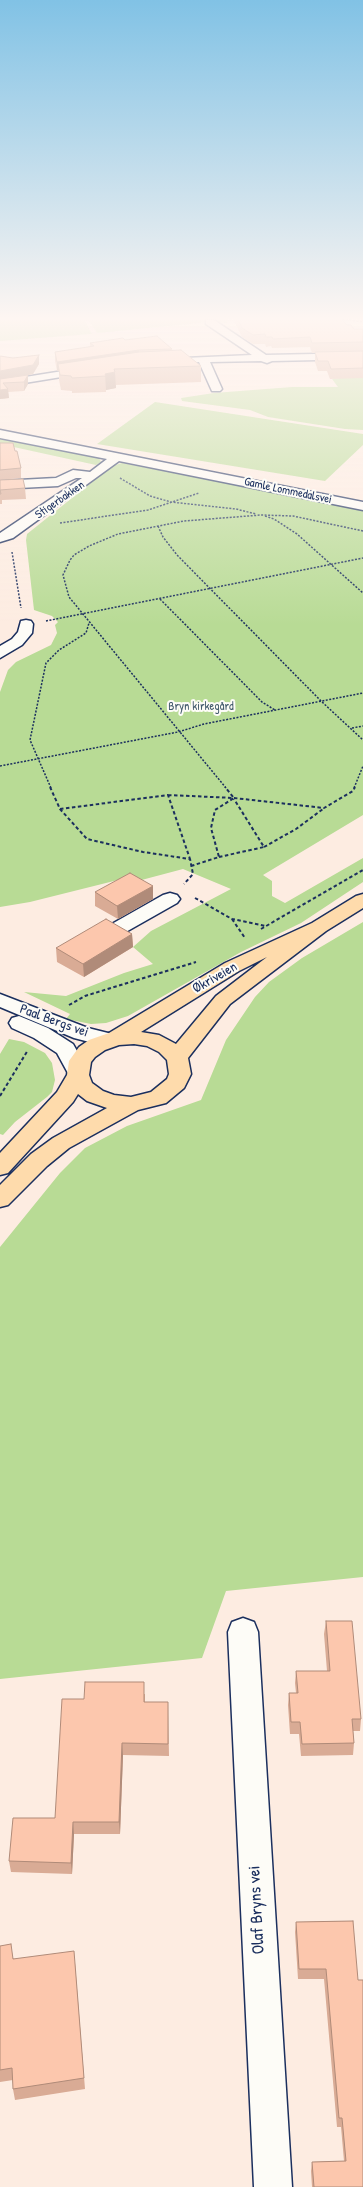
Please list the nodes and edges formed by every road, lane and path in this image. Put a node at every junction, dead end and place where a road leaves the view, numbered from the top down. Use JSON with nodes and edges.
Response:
{"nodes":[{"id":1,"x":0,"y":434,"type":"edge"},
{"id":2,"x":117,"y":457,"type":"junction"},
{"id":3,"x":115,"y":474,"type":"dead end"},
{"id":4,"x":94,"y":476,"type":"junction"},
{"id":5,"x":0,"y":486,"type":"edge"},
{"id":6,"x":205,"y":492,"type":"dead end"},
{"id":7,"x":170,"y":502,"type":"junction"},
{"id":8,"x":363,"y":506,"type":"edge"},
{"id":9,"x":261,"y":515,"type":"junction"},
{"id":10,"x":58,"y":523,"type":"dead end"},
{"id":11,"x":158,"y":526,"type":"junction"},
{"id":12,"x":363,"y":530,"type":"edge"},
{"id":13,"x":4,"y":537,"type":"edge"},
{"id":14,"x":363,"y":558,"type":"edge"},
{"id":15,"x":331,"y":564,"type":"junction"},
{"id":16,"x":209,"y":588,"type":"junction"},
{"id":17,"x":363,"y":593,"type":"edge"},
{"id":18,"x":160,"y":598,"type":"junction"},
{"id":19,"x":82,"y":614,"type":"junction"},
{"id":20,"x":89,"y":622,"type":"junction"},
{"id":21,"x":26,"y":624,"type":"junction"},
{"id":22,"x":0,"y":653,"type":"edge"},
{"id":23,"x":363,"y":694,"type":"edge"},
{"id":24,"x":321,"y":701,"type":"junction"},
{"id":25,"x":275,"y":710,"type":"junction"},
{"id":26,"x":363,"y":726,"type":"edge"},
{"id":27,"x":352,"y":728,"type":"junction"},
{"id":28,"x":178,"y":732,"type":"junction"},
{"id":29,"x":363,"y":740,"type":"edge"},
{"id":30,"x":38,"y":758,"type":"junction"},
{"id":31,"x":0,"y":766,"type":"edge"},
{"id":32,"x":363,"y":766,"type":"edge"},
{"id":33,"x":168,"y":795,"type":"junction"},
{"id":34,"x":234,"y":798,"type":"junction"},
{"id":35,"x":324,"y":808,"type":"junction"},
{"id":36,"x":60,"y":809,"type":"junction"},
{"id":37,"x":264,"y":847,"type":"junction"},
{"id":38,"x":219,"y":857,"type":"junction"},
{"id":39,"x":190,"y":859,"type":"junction"},
{"id":40,"x":191,"y":866,"type":"junction"},
{"id":41,"x":363,"y":870,"type":"edge"},
{"id":42,"x":174,"y":894,"type":"junction"},
{"id":43,"x":363,"y":900,"type":"edge"},
{"id":44,"x":232,"y":919,"type":"junction"},
{"id":45,"x":266,"y":926,"type":"junction"},
{"id":46,"x":319,"y":927,"type":"junction"},
{"id":47,"x":117,"y":929,"type":"edge"},
{"id":48,"x":257,"y":931,"type":"dead end"},
{"id":49,"x":251,"y":935,"type":"dead end"},
{"id":50,"x":245,"y":938,"type":"junction"},
{"id":51,"x":240,"y":941,"type":"dead end"},
{"id":52,"x":198,"y":962,"type":"dead end"},
{"id":53,"x":0,"y":1000,"type":"edge"},
{"id":54,"x":66,"y":1007,"type":"dead end"},
{"id":55,"x":0,"y":1014,"type":"edge"},
{"id":56,"x":112,"y":1039,"type":"junction"},
{"id":57,"x":30,"y":1046,"type":"dead end"},
{"id":58,"x":177,"y":1057,"type":"junction"},
{"id":59,"x":77,"y":1073,"type":"junction"},
{"id":60,"x":0,"y":1096,"type":"edge"},
{"id":61,"x":131,"y":1104,"type":"junction"},
{"id":62,"x":0,"y":1168,"type":"edge"},
{"id":63,"x":0,"y":1199,"type":"edge"},
{"id":64,"x":243,"y":1632,"type":"dead end"},
{"id":65,"x":273,"y":2187,"type":"edge"}],
"edges":[{"from":1,"to":2,"type":"street","name":"Gamle Lommedalsvei"},
{"from":2,"to":4,"type":"street","name":"Stigerbakken"},
{"from":2,"to":8,"type":"street","name":"Gamle Lommedalsvei"},
{"from":3,"to":7,"type":"path"},
{"from":4,"to":5,"type":"street"},
{"from":4,"to":13,"type":"street","name":"Stigerbakken"},
{"from":6,"to":7,"type":"path"},
{"from":7,"to":9,"type":"path"},
{"from":7,"to":10,"type":"path"},
{"from":9,"to":11,"type":"path"},
{"from":9,"to":12,"type":"path"},
{"from":9,"to":15,"type":"path"},
{"from":11,"to":16,"type":"path"},
{"from":11,"to":19,"type":"path"},
{"from":13,"to":21,"type":"path"},
{"from":14,"to":15,"type":"path"},
{"from":15,"to":16,"type":"path"},
{"from":15,"to":17,"type":"path"},
{"from":16,"to":18,"type":"path"},
{"from":16,"to":24,"type":"path"},
{"from":18,"to":19,"type":"path"},
{"from":18,"to":25,"type":"path"},
{"from":19,"to":20,"type":"path"},
{"from":19,"to":21,"type":"path"},
{"from":20,"to":28,"type":"path"},
{"from":20,"to":30,"type":"path"},
{"from":21,"to":22,"type":"street"},
{"from":23,"to":24,"type":"path"},
{"from":24,"to":25,"type":"path"},
{"from":24,"to":27,"type":"path"},
{"from":25,"to":28,"type":"path"},
{"from":26,"to":27,"type":"path"},
{"from":27,"to":29,"type":"path"},
{"from":28,"to":30,"type":"path"},
{"from":28,"to":34,"type":"path"},
{"from":30,"to":31,"type":"path"},
{"from":30,"to":36,"type":"path"},
{"from":32,"to":35,"type":"path"},
{"from":33,"to":34,"type":"path"},
{"from":33,"to":36,"type":"path"},
{"from":33,"to":39,"type":"path"},
{"from":34,"to":35,"type":"path"},
{"from":34,"to":37,"type":"path"},
{"from":34,"to":38,"type":"path"},
{"from":35,"to":37,"type":"path"},
{"from":36,"to":39,"type":"path"},
{"from":37,"to":38,"type":"path"},
{"from":38,"to":40,"type":"path"},
{"from":39,"to":40,"type":"path"},
{"from":40,"to":42,"type":"path"},
{"from":41,"to":45,"type":"path"},
{"from":42,"to":44,"type":"path"},
{"from":42,"to":47,"type":"street"},
{"from":43,"to":46,"type":"main road","name":"Økriveien"},
{"from":44,"to":45,"type":"path"},
{"from":44,"to":50,"type":"path"},
{"from":45,"to":48,"type":"path"},
{"from":46,"to":56,"type":"main road","name":"Økriveien"},
{"from":46,"to":58,"type":"main road","name":"Økriveien"},
{"from":49,"to":50,"type":"path"},
{"from":50,"to":51,"type":"path"},
{"from":52,"to":54,"type":"path"},
{"from":53,"to":56,"type":"street","name":"Paal Bergs vei"},
{"from":55,"to":59,"type":"street","name":"Paal Bergs vei"},
{"from":56,"to":58,"type":"main road"},
{"from":56,"to":59,"type":"main road"},
{"from":57,"to":60,"type":"path"},
{"from":58,"to":61,"type":"main road"},
{"from":59,"to":61,"type":"main road"},
{"from":59,"to":62,"type":"main road"},
{"from":61,"to":63,"type":"main road"},
{"from":64,"to":65,"type":"street","name":"Olaf Bryns vei"}]}
